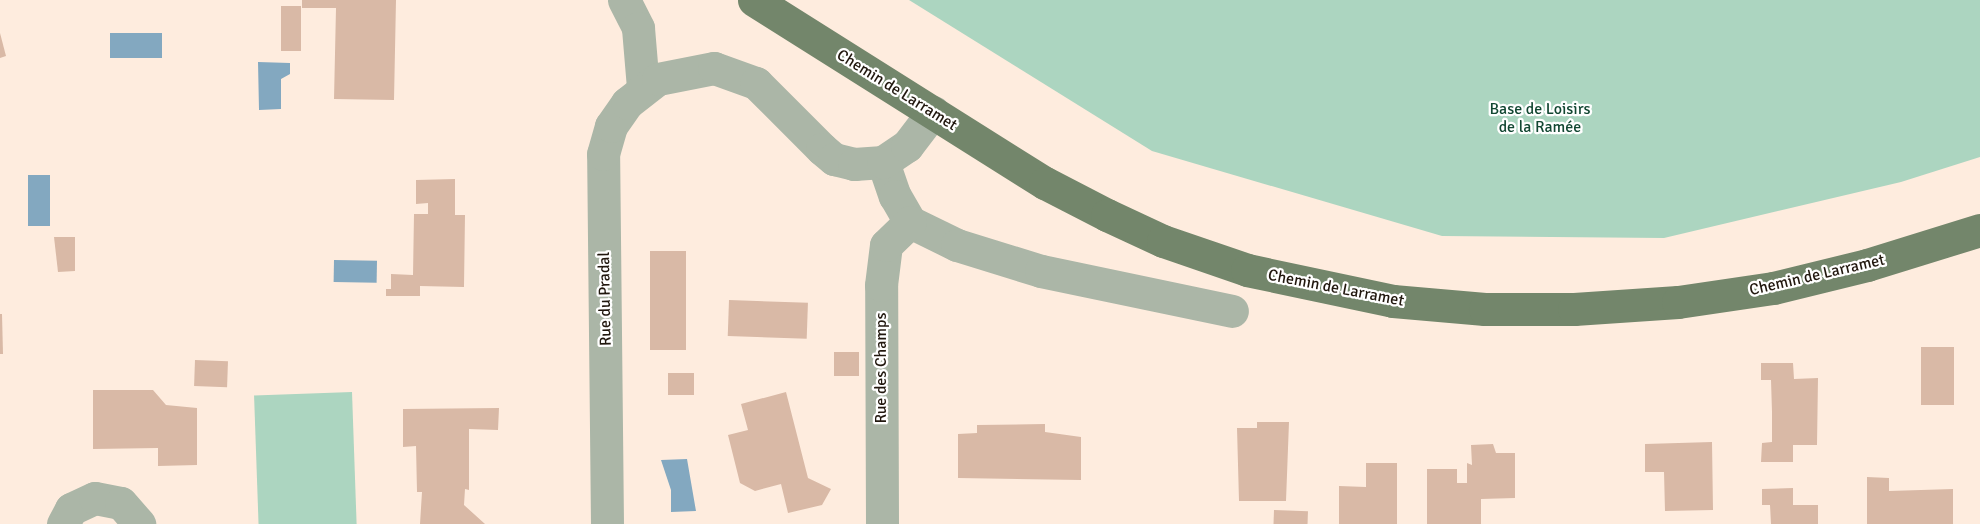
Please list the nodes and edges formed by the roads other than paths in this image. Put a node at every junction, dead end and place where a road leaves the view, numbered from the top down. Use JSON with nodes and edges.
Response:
{"nodes":[{"id":1,"x":624,"y":0,"type":"edge"},
{"id":2,"x":754,"y":0,"type":"edge"},
{"id":3,"x":643,"y":87,"type":"junction"},
{"id":4,"x":933,"y":112,"type":"junction"},
{"id":5,"x":883,"y":162,"type":"junction"},
{"id":6,"x":910,"y":222,"type":"junction"},
{"id":7,"x":1980,"y":230,"type":"edge"},
{"id":8,"x":1232,"y":311,"type":"dead end"},
{"id":9,"x":63,"y":524,"type":"edge"},
{"id":10,"x":139,"y":524,"type":"edge"},
{"id":11,"x":607,"y":524,"type":"edge"},
{"id":12,"x":882,"y":524,"type":"edge"}],
"edges":[{"from":1,"to":3,"type":"street"},
{"from":2,"to":4,"type":"main road","name":"Chemin de Larramet"},
{"from":3,"to":5,"type":"street","name":"Rue du Pradal"},
{"from":3,"to":11,"type":"street","name":"Rue du Pradal"},
{"from":4,"to":5,"type":"street"},
{"from":4,"to":7,"type":"main road","name":"Chemin de Larramet"},
{"from":5,"to":6,"type":"street"},
{"from":6,"to":8,"type":"street"},
{"from":6,"to":12,"type":"street","name":"Rue des Champs"},
{"from":9,"to":10,"type":"street"}]}
